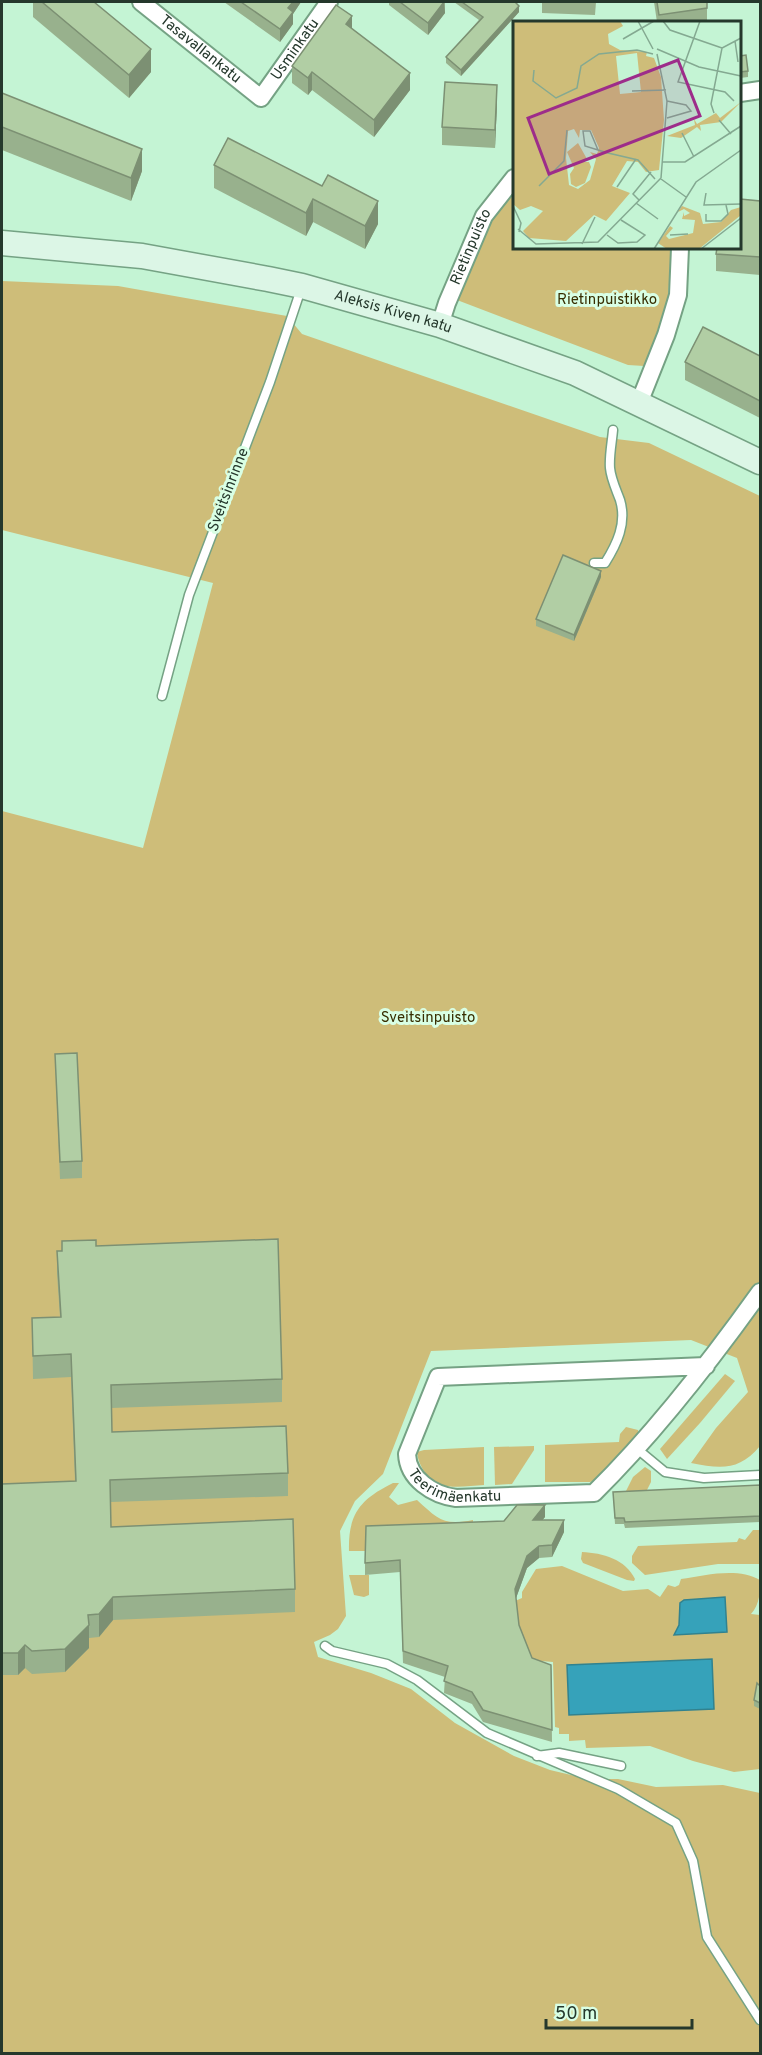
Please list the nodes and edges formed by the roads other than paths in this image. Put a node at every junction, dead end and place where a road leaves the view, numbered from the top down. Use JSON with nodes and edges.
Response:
{"nodes":[{"id":1,"x":141,"y":2,"type":"edge"},
{"id":2,"x":328,"y":2,"type":"edge"},
{"id":3,"x":760,"y":90,"type":"edge"},
{"id":4,"x":741,"y":93,"type":"edge"},
{"id":5,"x":261,"y":98,"type":"joint"},
{"id":6,"x":513,"y":179,"type":"edge"},
{"id":7,"x":2,"y":243,"type":"edge"},
{"id":8,"x":680,"y":249,"type":"edge"},
{"id":9,"x":302,"y":286,"type":"junction"},
{"id":10,"x":440,"y":324,"type":"junction"},
{"id":11,"x":639,"y":403,"type":"junction"},
{"id":12,"x":613,"y":430,"type":"dead end"},
{"id":13,"x":760,"y":462,"type":"edge"},
{"id":14,"x":594,"y":563,"type":"dead end"},
{"id":15,"x":162,"y":696,"type":"dead end"},
{"id":16,"x":760,"y":1292,"type":"edge"},
{"id":17,"x":706,"y":1366,"type":"junction"},
{"id":18,"x":636,"y":1448,"type":"junction"},
{"id":19,"x":760,"y":1475,"type":"edge"},
{"id":20,"x":325,"y":1646,"type":"dead end"},
{"id":21,"x":537,"y":1756,"type":"junction"},
{"id":22,"x":621,"y":1766,"type":"dead end"},
{"id":23,"x":760,"y":2020,"type":"edge"}],
"edges":[{"from":1,"to":5,"type":"street","name":"Tasavallankatu"},
{"from":2,"to":5,"type":"street","name":"Usminkatu"},
{"from":3,"to":4,"type":"street"},
{"from":6,"to":10,"type":"street","name":"Rietinpuisto"},
{"from":7,"to":9,"type":"street","name":"Aleksis Kiven katu"},
{"from":8,"to":11,"type":"street"},
{"from":9,"to":10,"type":"street","name":"Aleksis Kiven katu"},
{"from":9,"to":15,"type":"lane","name":"Sveitsinrinne"},
{"from":10,"to":11,"type":"street","name":"Aleksis Kiven katu"},
{"from":11,"to":13,"type":"street","name":"Aleksis Kiven katu"},
{"from":12,"to":14,"type":"lane"},
{"from":16,"to":17,"type":"street","name":"Teerimäenkatu"},
{"from":17,"to":18,"type":"street","name":"Teerimäenkatu"},
{"from":17,"to":18,"type":"street","name":"Teerimäenkatu"},
{"from":18,"to":19,"type":"lane"},
{"from":20,"to":21,"type":"lane"},
{"from":21,"to":22,"type":"lane"},
{"from":21,"to":23,"type":"lane"}]}
